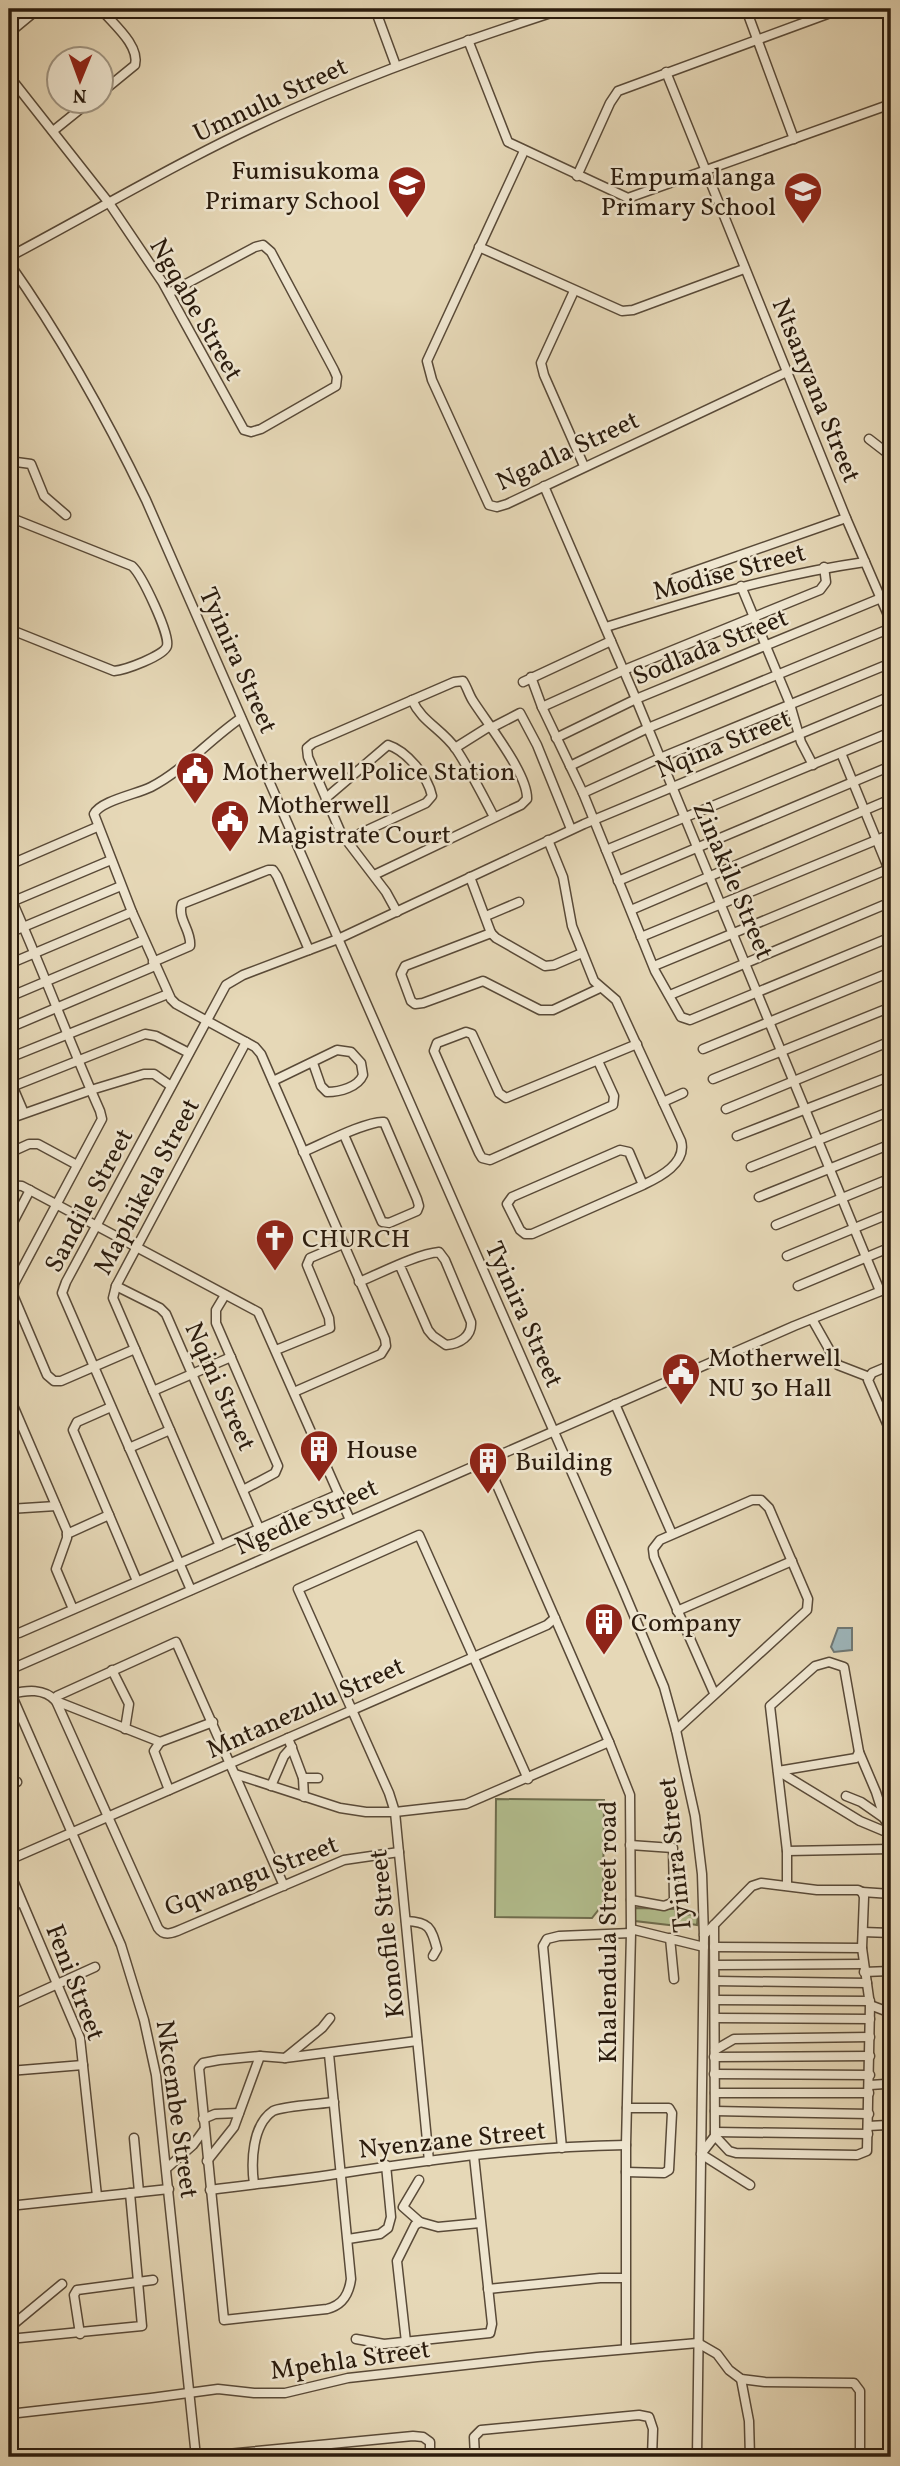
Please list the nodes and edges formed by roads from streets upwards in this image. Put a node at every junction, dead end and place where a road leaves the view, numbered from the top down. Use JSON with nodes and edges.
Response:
{"nodes":[{"id":1,"x":38,"y":9,"type":"edge"},
{"id":2,"x":101,"y":9,"type":"edge"},
{"id":3,"x":375,"y":9,"type":"edge"},
{"id":4,"x":563,"y":9,"type":"edge"},
{"id":5,"x":746,"y":9,"type":"edge"},
{"id":6,"x":841,"y":9,"type":"edge"},
{"id":7,"x":9,"y":33,"type":"edge"},
{"id":8,"x":757,"y":39,"type":"junction"},
{"id":9,"x":468,"y":40,"type":"junction"},
{"id":10,"x":396,"y":66,"type":"junction"},
{"id":11,"x":666,"y":72,"type":"junction"},
{"id":12,"x":9,"y":76,"type":"edge"},
{"id":13,"x":116,"y":81,"type":"edge"},
{"id":14,"x":891,"y":104,"type":"edge"},
{"id":15,"x":72,"y":116,"type":"edge"},
{"id":16,"x":53,"y":131,"type":"junction"},
{"id":17,"x":794,"y":139,"type":"junction"},
{"id":18,"x":524,"y":151,"type":"junction"},
{"id":19,"x":705,"y":172,"type":"junction"},
{"id":20,"x":576,"y":176,"type":"junction"},
{"id":21,"x":108,"y":203,"type":"junction"},
{"id":22,"x":479,"y":247,"type":"junction"},
{"id":23,"x":9,"y":257,"type":"edge"},
{"id":24,"x":9,"y":263,"type":"edge"},
{"id":25,"x":744,"y":269,"type":"junction"},
{"id":26,"x":574,"y":290,"type":"junction"},
{"id":27,"x":169,"y":293,"type":"junction"},
{"id":28,"x":787,"y":372,"type":"junction"},
{"id":29,"x":869,"y":439,"type":"dead end"},
{"id":30,"x":891,"y":456,"type":"edge"},
{"id":31,"x":9,"y":461,"type":"edge"},
{"id":32,"x":584,"y":466,"type":"junction"},
{"id":33,"x":544,"y":486,"type":"junction"},
{"id":34,"x":66,"y":515,"type":"dead end"},
{"id":35,"x":9,"y":517,"type":"edge"},
{"id":36,"x":846,"y":518,"type":"junction"},
{"id":37,"x":865,"y":562,"type":"junction"},
{"id":38,"x":824,"y":568,"type":"junction"},
{"id":39,"x":675,"y":578,"type":"dead end"},
{"id":40,"x":741,"y":586,"type":"junction"},
{"id":41,"x":881,"y":598,"type":"junction"},
{"id":42,"x":752,"y":617,"type":"junction"},
{"id":43,"x":891,"y":622,"type":"edge"},
{"id":44,"x":606,"y":627,"type":"junction"},
{"id":45,"x":891,"y":628,"type":"edge"},
{"id":46,"x":9,"y":629,"type":"edge"},
{"id":47,"x":611,"y":641,"type":"junction"},
{"id":48,"x":765,"y":646,"type":"junction"},
{"id":49,"x":891,"y":663,"type":"edge"},
{"id":50,"x":624,"y":670,"type":"junction"},
{"id":51,"x":778,"y":675,"type":"junction"},
{"id":52,"x":891,"y":696,"type":"edge"},
{"id":53,"x":636,"y":699,"type":"junction"},
{"id":54,"x":412,"y":700,"type":"junction"},
{"id":55,"x":790,"y":704,"type":"junction"},
{"id":56,"x":542,"y":707,"type":"junction"},
{"id":57,"x":241,"y":718,"type":"junction"},
{"id":58,"x":491,"y":727,"type":"junction"},
{"id":59,"x":648,"y":728,"type":"junction"},
{"id":60,"x":891,"y":732,"type":"edge"},
{"id":61,"x":801,"y":734,"type":"junction"},
{"id":62,"x":556,"y":738,"type":"junction"},
{"id":63,"x":455,"y":748,"type":"junction"},
{"id":64,"x":841,"y":753,"type":"junction"},
{"id":65,"x":660,"y":758,"type":"junction"},
{"id":66,"x":813,"y":765,"type":"junction"},
{"id":67,"x":570,"y":766,"type":"junction"},
{"id":68,"x":891,"y":766,"type":"edge"},
{"id":69,"x":854,"y":782,"type":"junction"},
{"id":70,"x":672,"y":787,"type":"junction"},
{"id":71,"x":583,"y":793,"type":"junction"},
{"id":72,"x":326,"y":798,"type":"junction"},
{"id":73,"x":891,"y":799,"type":"edge"},
{"id":74,"x":866,"y":810,"type":"junction"},
{"id":75,"x":494,"y":817,"type":"junction"},
{"id":76,"x":685,"y":817,"type":"junction"},
{"id":77,"x":593,"y":820,"type":"junction"},
{"id":78,"x":97,"y":827,"type":"junction"},
{"id":79,"x":571,"y":830,"type":"junction"},
{"id":80,"x":891,"y":834,"type":"edge"},
{"id":81,"x":548,"y":840,"type":"junction"},
{"id":82,"x":878,"y":840,"type":"junction"},
{"id":83,"x":346,"y":841,"type":"junction"},
{"id":84,"x":698,"y":848,"type":"junction"},
{"id":85,"x":606,"y":850,"type":"junction"},
{"id":86,"x":111,"y":860,"type":"junction"},
{"id":87,"x":9,"y":865,"type":"edge"},
{"id":88,"x":890,"y":871,"type":"edge"},
{"id":89,"x":374,"y":875,"type":"junction"},
{"id":90,"x":470,"y":877,"type":"junction"},
{"id":91,"x":709,"y":877,"type":"junction"},
{"id":92,"x":618,"y":881,"type":"junction"},
{"id":93,"x":121,"y":886,"type":"junction"},
{"id":94,"x":10,"y":900,"type":"edge"},
{"id":95,"x":519,"y":902,"type":"dead end"},
{"id":96,"x":891,"y":902,"type":"edge"},
{"id":97,"x":721,"y":905,"type":"junction"},
{"id":98,"x":631,"y":909,"type":"junction"},
{"id":99,"x":132,"y":912,"type":"junction"},
{"id":100,"x":397,"y":912,"type":"junction"},
{"id":101,"x":486,"y":916,"type":"junction"},
{"id":102,"x":23,"y":927,"type":"junction"},
{"id":103,"x":9,"y":933,"type":"edge"},
{"id":104,"x":491,"y":933,"type":"junction"},
{"id":105,"x":733,"y":935,"type":"junction"},
{"id":106,"x":641,"y":937,"type":"junction"},
{"id":107,"x":891,"y":937,"type":"edge"},
{"id":108,"x":338,"y":939,"type":"junction"},
{"id":109,"x":144,"y":940,"type":"junction"},
{"id":110,"x":309,"y":950,"type":"junction"},
{"id":111,"x":34,"y":953,"type":"junction"},
{"id":112,"x":582,"y":953,"type":"junction"},
{"id":113,"x":9,"y":964,"type":"edge"},
{"id":114,"x":154,"y":964,"type":"junction"},
{"id":115,"x":746,"y":964,"type":"junction"},
{"id":116,"x":654,"y":966,"type":"junction"},
{"id":117,"x":891,"y":972,"type":"edge"},
{"id":118,"x":46,"y":981,"type":"junction"},
{"id":119,"x":600,"y":988,"type":"junction"},
{"id":120,"x":758,"y":993,"type":"junction"},
{"id":121,"x":168,"y":994,"type":"junction"},
{"id":122,"x":670,"y":995,"type":"junction"},
{"id":123,"x":9,"y":997,"type":"edge"},
{"id":124,"x":56,"y":1007,"type":"junction"},
{"id":125,"x":891,"y":1007,"type":"edge"},
{"id":126,"x":206,"y":1020,"type":"junction"},
{"id":127,"x":770,"y":1022,"type":"junction"},
{"id":128,"x":9,"y":1028,"type":"edge"},
{"id":129,"x":66,"y":1034,"type":"junction"},
{"id":130,"x":891,"y":1041,"type":"edge"},
{"id":131,"x":246,"y":1042,"type":"junction"},
{"id":132,"x":637,"y":1044,"type":"junction"},
{"id":133,"x":703,"y":1049,"type":"dead end"},
{"id":134,"x":782,"y":1051,"type":"junction"},
{"id":135,"x":189,"y":1053,"type":"junction"},
{"id":136,"x":9,"y":1058,"type":"edge"},
{"id":137,"x":78,"y":1059,"type":"junction"},
{"id":138,"x":598,"y":1061,"type":"junction"},
{"id":139,"x":313,"y":1063,"type":"junction"},
{"id":140,"x":891,"y":1076,"type":"edge"},
{"id":141,"x":713,"y":1079,"type":"dead end"},
{"id":142,"x":273,"y":1081,"type":"junction"},
{"id":143,"x":794,"y":1081,"type":"junction"},
{"id":144,"x":10,"y":1084,"type":"edge"},
{"id":145,"x":171,"y":1086,"type":"junction"},
{"id":146,"x":91,"y":1090,"type":"junction"},
{"id":147,"x":683,"y":1093,"type":"dead end"},
{"id":148,"x":663,"y":1102,"type":"junction"},
{"id":149,"x":726,"y":1109,"type":"dead end"},
{"id":150,"x":806,"y":1110,"type":"junction"},
{"id":151,"x":891,"y":1111,"type":"edge"},
{"id":152,"x":24,"y":1113,"type":"junction"},
{"id":153,"x":9,"y":1119,"type":"edge"},
{"id":154,"x":344,"y":1135,"type":"junction"},
{"id":155,"x":737,"y":1136,"type":"dead end"},
{"id":156,"x":819,"y":1140,"type":"junction"},
{"id":157,"x":891,"y":1144,"type":"edge"},
{"id":158,"x":303,"y":1152,"type":"junction"},
{"id":159,"x":9,"y":1153,"type":"edge"},
{"id":160,"x":77,"y":1165,"type":"junction"},
{"id":161,"x":751,"y":1167,"type":"dead end"},
{"id":162,"x":831,"y":1168,"type":"junction"},
{"id":163,"x":891,"y":1178,"type":"edge"},
{"id":164,"x":9,"y":1185,"type":"edge"},
{"id":165,"x":643,"y":1185,"type":"junction"},
{"id":166,"x":30,"y":1190,"type":"junction"},
{"id":167,"x":759,"y":1197,"type":"dead end"},
{"id":168,"x":842,"y":1198,"type":"junction"},
{"id":169,"x":57,"y":1204,"type":"junction"},
{"id":170,"x":891,"y":1213,"type":"edge"},
{"id":171,"x":776,"y":1225,"type":"dead end"},
{"id":172,"x":97,"y":1226,"type":"junction"},
{"id":173,"x":855,"y":1227,"type":"junction"},
{"id":174,"x":9,"y":1230,"type":"edge"},
{"id":175,"x":342,"y":1244,"type":"junction"},
{"id":176,"x":136,"y":1247,"type":"junction"},
{"id":177,"x":891,"y":1247,"type":"edge"},
{"id":178,"x":787,"y":1256,"type":"dead end"},
{"id":179,"x":867,"y":1257,"type":"junction"},
{"id":180,"x":400,"y":1266,"type":"junction"},
{"id":181,"x":359,"y":1282,"type":"junction"},
{"id":182,"x":116,"y":1286,"type":"junction"},
{"id":183,"x":798,"y":1286,"type":"dead end"},
{"id":184,"x":891,"y":1287,"type":"edge"},
{"id":185,"x":880,"y":1291,"type":"junction"},
{"id":186,"x":225,"y":1295,"type":"junction"},
{"id":187,"x":812,"y":1319,"type":"junction"},
{"id":188,"x":135,"y":1349,"type":"junction"},
{"id":189,"x":276,"y":1350,"type":"junction"},
{"id":190,"x":231,"y":1357,"type":"junction"},
{"id":191,"x":891,"y":1365,"type":"edge"},
{"id":192,"x":93,"y":1367,"type":"junction"},
{"id":193,"x":192,"y":1374,"type":"junction"},
{"id":194,"x":869,"y":1377,"type":"junction"},
{"id":195,"x":153,"y":1391,"type":"junction"},
{"id":196,"x":294,"y":1392,"type":"junction"},
{"id":197,"x":9,"y":1396,"type":"edge"},
{"id":198,"x":615,"y":1404,"type":"junction"},
{"id":199,"x":111,"y":1407,"type":"junction"},
{"id":200,"x":170,"y":1430,"type":"junction"},
{"id":201,"x":553,"y":1431,"type":"junction"},
{"id":202,"x":891,"y":1433,"type":"edge"},
{"id":203,"x":129,"y":1448,"type":"junction"},
{"id":204,"x":486,"y":1461,"type":"junction"},
{"id":205,"x":243,"y":1490,"type":"junction"},
{"id":206,"x":339,"y":1493,"type":"junction"},
{"id":207,"x":56,"y":1506,"type":"junction"},
{"id":208,"x":9,"y":1508,"type":"edge"},
{"id":209,"x":109,"y":1515,"type":"junction"},
{"id":210,"x":350,"y":1520,"type":"junction"},
{"id":211,"x":260,"y":1528,"type":"junction"},
{"id":212,"x":67,"y":1534,"type":"junction"},
{"id":213,"x":672,"y":1534,"type":"junction"},
{"id":214,"x":220,"y":1546,"type":"junction"},
{"id":215,"x":792,"y":1561,"type":"junction"},
{"id":216,"x":180,"y":1563,"type":"junction"},
{"id":217,"x":137,"y":1581,"type":"junction"},
{"id":218,"x":191,"y":1590,"type":"junction"},
{"id":219,"x":73,"y":1609,"type":"junction"},
{"id":220,"x":677,"y":1611,"type":"junction"},
{"id":221,"x":555,"y":1618,"type":"junction"},
{"id":222,"x":19,"y":1633,"type":"dead end"},
{"id":223,"x":474,"y":1657,"type":"junction"},
{"id":224,"x":9,"y":1670,"type":"edge"},
{"id":225,"x":112,"y":1670,"type":"junction"},
{"id":226,"x":10,"y":1691,"type":"edge"},
{"id":227,"x":714,"y":1693,"type":"junction"},
{"id":228,"x":56,"y":1701,"type":"junction"},
{"id":229,"x":352,"y":1710,"type":"junction"},
{"id":230,"x":212,"y":1722,"type":"junction"},
{"id":231,"x":125,"y":1729,"type":"junction"},
{"id":232,"x":676,"y":1730,"type":"junction"},
{"id":233,"x":289,"y":1738,"type":"junction"},
{"id":234,"x":160,"y":1742,"type":"junction"},
{"id":235,"x":609,"y":1742,"type":"junction"},
{"id":236,"x":292,"y":1748,"type":"junction"},
{"id":237,"x":859,"y":1752,"type":"junction"},
{"id":238,"x":231,"y":1763,"type":"junction"},
{"id":239,"x":778,"y":1770,"type":"junction"},
{"id":240,"x":236,"y":1774,"type":"junction"},
{"id":241,"x":303,"y":1778,"type":"junction"},
{"id":242,"x":318,"y":1778,"type":"dead end"},
{"id":243,"x":528,"y":1779,"type":"junction"},
{"id":244,"x":271,"y":1786,"type":"junction"},
{"id":245,"x":169,"y":1790,"type":"junction"},
{"id":246,"x":846,"y":1796,"type":"dead end"},
{"id":247,"x":304,"y":1797,"type":"junction"},
{"id":248,"x":395,"y":1812,"type":"junction"},
{"id":249,"x":108,"y":1816,"type":"junction"},
{"id":250,"x":888,"y":1821,"type":"edge"},
{"id":251,"x":71,"y":1832,"type":"junction"},
{"id":252,"x":891,"y":1834,"type":"edge"},
{"id":253,"x":630,"y":1846,"type":"junction"},
{"id":254,"x":891,"y":1849,"type":"edge"},
{"id":255,"x":787,"y":1851,"type":"junction"},
{"id":256,"x":399,"y":1852,"type":"junction"},
{"id":257,"x":9,"y":1860,"type":"edge"},
{"id":258,"x":9,"y":1871,"type":"edge"},
{"id":259,"x":787,"y":1885,"type":"junction"},
{"id":260,"x":284,"y":1886,"type":"junction"},
{"id":261,"x":862,"y":1892,"type":"junction"},
{"id":262,"x":891,"y":1892,"type":"edge"},
{"id":263,"x":631,"y":1900,"type":"junction"},
{"id":264,"x":21,"y":1902,"type":"junction"},
{"id":265,"x":9,"y":1908,"type":"edge"},
{"id":266,"x":405,"y":1921,"type":"junction"},
{"id":267,"x":714,"y":1925,"type":"junction"},
{"id":268,"x":631,"y":1931,"type":"junction"},
{"id":269,"x":863,"y":1932,"type":"junction"},
{"id":270,"x":891,"y":1933,"type":"edge"},
{"id":271,"x":704,"y":1935,"type":"junction"},
{"id":272,"x":670,"y":1938,"type":"junction"},
{"id":273,"x":704,"y":1947,"type":"junction"},
{"id":274,"x":714,"y":1947,"type":"junction"},
{"id":275,"x":862,"y":1948,"type":"junction"},
{"id":276,"x":433,"y":1956,"type":"dead end"},
{"id":277,"x":715,"y":1965,"type":"junction"},
{"id":278,"x":95,"y":1967,"type":"dead end"},
{"id":279,"x":864,"y":1968,"type":"junction"},
{"id":280,"x":891,"y":1968,"type":"edge"},
{"id":281,"x":674,"y":1979,"type":"dead end"},
{"id":282,"x":715,"y":1981,"type":"junction"},
{"id":283,"x":867,"y":1983,"type":"junction"},
{"id":284,"x":58,"y":1984,"type":"junction"},
{"id":285,"x":715,"y":2000,"type":"junction"},
{"id":286,"x":870,"y":2003,"type":"junction"},
{"id":287,"x":9,"y":2006,"type":"edge"},
{"id":288,"x":891,"y":2012,"type":"edge"},
{"id":289,"x":330,"y":2018,"type":"dead end"},
{"id":290,"x":715,"y":2018,"type":"junction"},
{"id":291,"x":870,"y":2019,"type":"junction"},
{"id":292,"x":870,"y":2038,"type":"junction"},
{"id":293,"x":418,"y":2041,"type":"junction"},
{"id":294,"x":329,"y":2053,"type":"junction"},
{"id":295,"x":715,"y":2054,"type":"junction"},
{"id":296,"x":260,"y":2056,"type":"junction"},
{"id":297,"x":870,"y":2056,"type":"junction"},
{"id":298,"x":285,"y":2058,"type":"junction"},
{"id":299,"x":83,"y":2065,"type":"junction"},
{"id":300,"x":9,"y":2071,"type":"edge"},
{"id":301,"x":714,"y":2074,"type":"junction"},
{"id":302,"x":870,"y":2075,"type":"junction"},
{"id":303,"x":870,"y":2089,"type":"junction"},
{"id":304,"x":891,"y":2089,"type":"edge"},
{"id":305,"x":715,"y":2093,"type":"junction"},
{"id":306,"x":334,"y":2102,"type":"junction"},
{"id":307,"x":627,"y":2108,"type":"junction"},
{"id":308,"x":715,"y":2111,"type":"junction"},
{"id":309,"x":239,"y":2113,"type":"junction"},
{"id":310,"x":869,"y":2114,"type":"junction"},
{"id":311,"x":891,"y":2117,"type":"edge"},
{"id":312,"x":203,"y":2119,"type":"junction"},
{"id":313,"x":204,"y":2130,"type":"junction"},
{"id":314,"x":868,"y":2130,"type":"junction"},
{"id":315,"x":715,"y":2134,"type":"junction"},
{"id":316,"x":134,"y":2138,"type":"dead end"},
{"id":317,"x":626,"y":2145,"type":"junction"},
{"id":318,"x":562,"y":2148,"type":"junction"},
{"id":319,"x":701,"y":2154,"type":"junction"},
{"id":320,"x":474,"y":2157,"type":"junction"},
{"id":321,"x":207,"y":2161,"type":"junction"},
{"id":322,"x":429,"y":2161,"type":"junction"},
{"id":323,"x":386,"y":2165,"type":"junction"},
{"id":324,"x":167,"y":2168,"type":"junction"},
{"id":325,"x":626,"y":2172,"type":"junction"},
{"id":326,"x":342,"y":2173,"type":"junction"},
{"id":327,"x":419,"y":2180,"type":"dead end"},
{"id":328,"x":254,"y":2184,"type":"junction"},
{"id":329,"x":750,"y":2185,"type":"dead end"},
{"id":330,"x":169,"y":2189,"type":"junction"},
{"id":331,"x":210,"y":2190,"type":"junction"},
{"id":332,"x":134,"y":2192,"type":"junction"},
{"id":333,"x":97,"y":2196,"type":"junction"},
{"id":334,"x":9,"y":2206,"type":"edge"},
{"id":335,"x":420,"y":2222,"type":"junction"},
{"id":336,"x":480,"y":2223,"type":"junction"},
{"id":337,"x":348,"y":2239,"type":"junction"},
{"id":338,"x":625,"y":2278,"type":"junction"},
{"id":339,"x":153,"y":2280,"type":"dead end"},
{"id":340,"x":138,"y":2283,"type":"junction"},
{"id":341,"x":62,"y":2284,"type":"dead end"},
{"id":342,"x":488,"y":2288,"type":"junction"},
{"id":343,"x":9,"y":2328,"type":"edge"},
{"id":344,"x":80,"y":2334,"type":"junction"},
{"id":345,"x":356,"y":2339,"type":"dead end"},
{"id":346,"x":9,"y":2340,"type":"edge"},
{"id":347,"x":406,"y":2342,"type":"junction"},
{"id":348,"x":698,"y":2343,"type":"junction"},
{"id":349,"x":626,"y":2348,"type":"junction"},
{"id":350,"x":741,"y":2379,"type":"junction"},
{"id":351,"x":191,"y":2393,"type":"junction"},
{"id":352,"x":9,"y":2414,"type":"edge"},
{"id":353,"x":243,"y":2454,"type":"edge"},
{"id":354,"x":196,"y":2457,"type":"edge"},
{"id":355,"x":430,"y":2457,"type":"edge"},
{"id":356,"x":475,"y":2457,"type":"edge"},
{"id":357,"x":652,"y":2457,"type":"edge"},
{"id":358,"x":697,"y":2457,"type":"edge"},
{"id":359,"x":750,"y":2457,"type":"edge"},
{"id":360,"x":860,"y":2457,"type":"edge"}],
"edges":[{"from":1,"to":7,"type":"street"},
{"from":2,"to":13,"type":"street"},
{"from":3,"to":10,"type":"street"},
{"from":4,"to":9,"type":"street","name":"Umnulu Street"},
{"from":5,"to":8,"type":"street"},
{"from":6,"to":8,"type":"street"},
{"from":8,"to":11,"type":"street"},
{"from":8,"to":17,"type":"street"},
{"from":9,"to":10,"type":"street","name":"Umnulu Street"},
{"from":9,"to":18,"type":"street"},
{"from":10,"to":21,"type":"street","name":"Umnulu Street"},
{"from":11,"to":19,"type":"street","name":"Ntsanyana Street"},
{"from":11,"to":20,"type":"street"},
{"from":12,"to":16,"type":"street","name":"Ngqabe Street"},
{"from":14,"to":17,"type":"street"},
{"from":15,"to":16,"type":"street"},
{"from":16,"to":21,"type":"street","name":"Ngqabe Street"},
{"from":17,"to":19,"type":"street"},
{"from":18,"to":20,"type":"street"},
{"from":18,"to":22,"type":"street","name":"Ngadla Street"},
{"from":19,"to":20,"type":"street"},
{"from":19,"to":25,"type":"street","name":"Ntsanyana Street"},
{"from":21,"to":23,"type":"street","name":"Umnulu Street"},
{"from":21,"to":27,"type":"street","name":"Ngqabe Street"},
{"from":22,"to":26,"type":"street"},
{"from":22,"to":33,"type":"street","name":"Ngadla Street"},
{"from":24,"to":57,"type":"street","name":"Tyinira Street"},
{"from":25,"to":26,"type":"street"},
{"from":25,"to":28,"type":"street","name":"Ntsanyana Street"},
{"from":26,"to":32,"type":"street"},
{"from":27,"to":27,"type":"street","name":"Ngqabe Street"},
{"from":28,"to":32,"type":"street","name":"Ngadla Street"},
{"from":28,"to":36,"type":"street","name":"Ntsanyana Street"},
{"from":29,"to":30,"type":"street"},
{"from":31,"to":34,"type":"street"},
{"from":32,"to":33,"type":"street","name":"Ngadla Street"},
{"from":33,"to":44,"type":"street","name":"Zinakile Street"},
{"from":35,"to":46,"type":"street"},
{"from":36,"to":37,"type":"street","name":"Ntsanyana Street"},
{"from":36,"to":39,"type":"street"},
{"from":37,"to":38,"type":"street","name":"Modise Street"},
{"from":37,"to":41,"type":"street","name":"Ntsanyana Street"},
{"from":38,"to":40,"type":"street","name":"Modise Street"},
{"from":38,"to":42,"type":"street"},
{"from":40,"to":42,"type":"street"},
{"from":40,"to":44,"type":"street","name":"Modise Street"},
{"from":41,"to":43,"type":"street","name":"Ntsanyana Street"},
{"from":41,"to":48,"type":"street","name":"Sodlada Street"},
{"from":42,"to":48,"type":"street"},
{"from":42,"to":50,"type":"street"},
{"from":44,"to":47,"type":"street","name":"Zinakile Street"},
{"from":45,"to":51,"type":"street"},
{"from":47,"to":50,"type":"street","name":"Zinakile Street"},
{"from":47,"to":56,"type":"street"},
{"from":48,"to":51,"type":"street"},
{"from":48,"to":53,"type":"street","name":"Sodlada Street"},
{"from":49,"to":55,"type":"street"},
{"from":50,"to":53,"type":"street","name":"Zinakile Street"},
{"from":50,"to":56,"type":"street"},
{"from":51,"to":55,"type":"street"},
{"from":51,"to":59,"type":"street"},
{"from":52,"to":61,"type":"street","name":"Nqina Street"},
{"from":53,"to":59,"type":"street","name":"Zinakile Street"},
{"from":53,"to":62,"type":"street","name":"Sodlada Street"},
{"from":54,"to":58,"type":"street"},
{"from":54,"to":63,"type":"street"},
{"from":54,"to":72,"type":"street"},
{"from":55,"to":61,"type":"street"},
{"from":55,"to":65,"type":"street"},
{"from":56,"to":62,"type":"street"},
{"from":57,"to":78,"type":"street"},
{"from":57,"to":108,"type":"street","name":"Tyinira Street"},
{"from":58,"to":63,"type":"street"},
{"from":58,"to":75,"type":"street"},
{"from":58,"to":79,"type":"street"},
{"from":59,"to":65,"type":"street","name":"Zinakile Street"},
{"from":59,"to":67,"type":"street"},
{"from":60,"to":64,"type":"street"},
{"from":61,"to":66,"type":"street"},
{"from":61,"to":70,"type":"street","name":"Nqina Street"},
{"from":62,"to":67,"type":"street"},
{"from":63,"to":75,"type":"street"},
{"from":64,"to":66,"type":"street"},
{"from":64,"to":69,"type":"street"},
{"from":65,"to":70,"type":"street","name":"Zinakile Street"},
{"from":65,"to":71,"type":"street"},
{"from":66,"to":76,"type":"street"},
{"from":67,"to":71,"type":"street"},
{"from":68,"to":69,"type":"street"},
{"from":69,"to":74,"type":"street"},
{"from":69,"to":84,"type":"street"},
{"from":70,"to":76,"type":"street","name":"Zinakile Street"},
{"from":70,"to":77,"type":"street","name":"Nqina Street"},
{"from":71,"to":77,"type":"street"},
{"from":72,"to":83,"type":"street"},
{"from":72,"to":83,"type":"street"},
{"from":73,"to":74,"type":"street"},
{"from":74,"to":82,"type":"street"},
{"from":74,"to":91,"type":"street"},
{"from":75,"to":89,"type":"street"},
{"from":76,"to":84,"type":"street","name":"Zinakile Street"},
{"from":76,"to":85,"type":"street"},
{"from":77,"to":79,"type":"street","name":"Nqina Street"},
{"from":77,"to":85,"type":"street"},
{"from":78,"to":86,"type":"street"},
{"from":78,"to":87,"type":"street"},
{"from":79,"to":81,"type":"street","name":"Nqina Street"},
{"from":80,"to":82,"type":"street"},
{"from":81,"to":90,"type":"street","name":"Nqina Street"},
{"from":81,"to":112,"type":"street"},
{"from":82,"to":88,"type":"street"},
{"from":82,"to":97,"type":"street"},
{"from":83,"to":89,"type":"street"},
{"from":84,"to":91,"type":"street","name":"Zinakile Street"},
{"from":84,"to":92,"type":"street"},
{"from":85,"to":92,"type":"street"},
{"from":86,"to":93,"type":"street"},
{"from":86,"to":94,"type":"street"},
{"from":88,"to":105,"type":"street"},
{"from":89,"to":100,"type":"street"},
{"from":90,"to":100,"type":"street","name":"Sandile Street"},
{"from":90,"to":101,"type":"street"},
{"from":91,"to":97,"type":"street","name":"Zinakile Street"},
{"from":91,"to":98,"type":"street"},
{"from":92,"to":98,"type":"street"},
{"from":93,"to":99,"type":"street"},
{"from":93,"to":102,"type":"street"},
{"from":94,"to":102,"type":"street"},
{"from":95,"to":101,"type":"street"},
{"from":96,"to":115,"type":"street"},
{"from":97,"to":105,"type":"street","name":"Zinakile Street"},
{"from":97,"to":106,"type":"street"},
{"from":98,"to":106,"type":"street"},
{"from":99,"to":109,"type":"street"},
{"from":99,"to":111,"type":"street"},
{"from":100,"to":108,"type":"street","name":"Sandile Street"},
{"from":101,"to":104,"type":"street"},
{"from":102,"to":103,"type":"street"},
{"from":102,"to":111,"type":"street"},
{"from":104,"to":112,"type":"street"},
{"from":104,"to":119,"type":"street"},
{"from":105,"to":115,"type":"street","name":"Zinakile Street"},
{"from":105,"to":116,"type":"street"},
{"from":106,"to":116,"type":"street"},
{"from":107,"to":120,"type":"street"},
{"from":108,"to":110,"type":"street","name":"Sandile Street"},
{"from":108,"to":201,"type":"street","name":"Tyinira Street"},
{"from":109,"to":114,"type":"street"},
{"from":109,"to":118,"type":"street"},
{"from":110,"to":114,"type":"street"},
{"from":110,"to":126,"type":"street","name":"Sandile Street"},
{"from":111,"to":113,"type":"street"},
{"from":111,"to":118,"type":"street"},
{"from":112,"to":119,"type":"street"},
{"from":114,"to":121,"type":"street"},
{"from":114,"to":124,"type":"street"},
{"from":115,"to":120,"type":"street","name":"Zinakile Street"},
{"from":115,"to":122,"type":"street"},
{"from":116,"to":122,"type":"street"},
{"from":117,"to":127,"type":"street"},
{"from":118,"to":123,"type":"street"},
{"from":118,"to":124,"type":"street"},
{"from":119,"to":132,"type":"street"},
{"from":120,"to":122,"type":"street"},
{"from":120,"to":127,"type":"street","name":"Zinakile Street"},
{"from":121,"to":126,"type":"street"},
{"from":121,"to":129,"type":"street"},
{"from":124,"to":128,"type":"street"},
{"from":124,"to":129,"type":"street"},
{"from":125,"to":134,"type":"street"},
{"from":126,"to":131,"type":"street"},
{"from":126,"to":135,"type":"street","name":"Sandile Street"},
{"from":127,"to":133,"type":"street"},
{"from":127,"to":134,"type":"street","name":"Zinakile Street"},
{"from":129,"to":136,"type":"street"},
{"from":129,"to":137,"type":"street"},
{"from":130,"to":143,"type":"street"},
{"from":131,"to":142,"type":"street"},
{"from":131,"to":176,"type":"street","name":"Maphikela Street"},
{"from":132,"to":138,"type":"street"},
{"from":132,"to":148,"type":"street"},
{"from":134,"to":141,"type":"street"},
{"from":134,"to":143,"type":"street","name":"Zinakile Street"},
{"from":135,"to":137,"type":"street"},
{"from":135,"to":145,"type":"street","name":"Sandile Street"},
{"from":137,"to":144,"type":"street"},
{"from":137,"to":146,"type":"street"},
{"from":138,"to":138,"type":"street"},
{"from":139,"to":139,"type":"street"},
{"from":139,"to":142,"type":"street"},
{"from":140,"to":150,"type":"street"},
{"from":142,"to":158,"type":"street"},
{"from":143,"to":149,"type":"street"},
{"from":143,"to":150,"type":"street","name":"Zinakile Street"},
{"from":144,"to":152,"type":"street"},
{"from":145,"to":146,"type":"street"},
{"from":145,"to":172,"type":"street","name":"Sandile Street"},
{"from":146,"to":152,"type":"street"},
{"from":146,"to":160,"type":"street"},
{"from":147,"to":148,"type":"street"},
{"from":148,"to":165,"type":"street"},
{"from":150,"to":155,"type":"street"},
{"from":150,"to":156,"type":"street","name":"Zinakile Street"},
{"from":151,"to":156,"type":"street"},
{"from":152,"to":153,"type":"street"},
{"from":154,"to":154,"type":"street"},
{"from":154,"to":158,"type":"street"},
{"from":156,"to":161,"type":"street"},
{"from":156,"to":162,"type":"street","name":"Zinakile Street"},
{"from":157,"to":162,"type":"street"},
{"from":158,"to":175,"type":"street"},
{"from":159,"to":160,"type":"street"},
{"from":160,"to":169,"type":"street"},
{"from":162,"to":167,"type":"street"},
{"from":162,"to":168,"type":"street","name":"Zinakile Street"},
{"from":163,"to":168,"type":"street"},
{"from":164,"to":166,"type":"street"},
{"from":165,"to":165,"type":"street"},
{"from":166,"to":169,"type":"street"},
{"from":166,"to":174,"type":"street"},
{"from":168,"to":171,"type":"street"},
{"from":168,"to":173,"type":"street","name":"Zinakile Street"},
{"from":169,"to":172,"type":"street"},
{"from":169,"to":192,"type":"street"},
{"from":170,"to":173,"type":"street"},
{"from":172,"to":176,"type":"street"},
{"from":172,"to":192,"type":"street","name":"Sandile Street"},
{"from":173,"to":178,"type":"street"},
{"from":173,"to":179,"type":"street","name":"Zinakile Street"},
{"from":175,"to":181,"type":"street"},
{"from":175,"to":189,"type":"street"},
{"from":176,"to":182,"type":"street","name":"Maphikela Street"},
{"from":176,"to":186,"type":"street"},
{"from":177,"to":179,"type":"street"},
{"from":179,"to":183,"type":"street"},
{"from":179,"to":185,"type":"street","name":"Zinakile Street"},
{"from":180,"to":180,"type":"street"},
{"from":180,"to":181,"type":"street"},
{"from":181,"to":196,"type":"street"},
{"from":182,"to":188,"type":"street","name":"Maphikela Street"},
{"from":182,"to":193,"type":"street","name":"Nqini Street"},
{"from":184,"to":185,"type":"street","name":"Ngedle Street"},
{"from":185,"to":187,"type":"street","name":"Ngedle Street"},
{"from":186,"to":189,"type":"street"},
{"from":186,"to":190,"type":"street"},
{"from":187,"to":194,"type":"street"},
{"from":187,"to":198,"type":"street","name":"Ngedle Street"},
{"from":188,"to":192,"type":"street"},
{"from":188,"to":195,"type":"street","name":"Maphikela Street"},
{"from":189,"to":196,"type":"street"},
{"from":190,"to":193,"type":"street"},
{"from":190,"to":205,"type":"street"},
{"from":191,"to":194,"type":"street"},
{"from":192,"to":199,"type":"street","name":"Sandile Street"},
{"from":193,"to":195,"type":"street"},
{"from":193,"to":205,"type":"street","name":"Nqini Street"},
{"from":194,"to":202,"type":"street"},
{"from":195,"to":200,"type":"street","name":"Maphikela Street"},
{"from":196,"to":206,"type":"street"},
{"from":197,"to":207,"type":"street"},
{"from":198,"to":201,"type":"street","name":"Ngedle Street"},
{"from":198,"to":213,"type":"street"},
{"from":199,"to":203,"type":"street","name":"Sandile Street"},
{"from":199,"to":209,"type":"street"},
{"from":200,"to":203,"type":"street"},
{"from":200,"to":214,"type":"street","name":"Maphikela Street"},
{"from":201,"to":204,"type":"street","name":"Ngedle Street"},
{"from":201,"to":232,"type":"street","name":"Tyinira Street"},
{"from":203,"to":216,"type":"street","name":"Sandile Street"},
{"from":204,"to":210,"type":"street","name":"Ngedle Street"},
{"from":204,"to":221,"type":"street","name":"Khalendula Street road"},
{"from":205,"to":211,"type":"street","name":"Nqini Street"},
{"from":206,"to":210,"type":"street"},
{"from":206,"to":211,"type":"street"},
{"from":207,"to":208,"type":"street"},
{"from":207,"to":212,"type":"street"},
{"from":209,"to":212,"type":"street"},
{"from":209,"to":217,"type":"street"},
{"from":210,"to":218,"type":"street","name":"Ngedle Street"},
{"from":211,"to":214,"type":"street"},
{"from":212,"to":219,"type":"street"},
{"from":213,"to":215,"type":"street"},
{"from":213,"to":220,"type":"street"},
{"from":214,"to":216,"type":"street"},
{"from":215,"to":220,"type":"street"},
{"from":215,"to":227,"type":"street"},
{"from":216,"to":217,"type":"street"},
{"from":216,"to":218,"type":"street","name":"Sandile Street"},
{"from":217,"to":219,"type":"street"},
{"from":218,"to":224,"type":"street","name":"Ngedle Street"},
{"from":219,"to":222,"type":"street"},
{"from":220,"to":227,"type":"street"},
{"from":221,"to":223,"type":"street","name":"Mntanezulu Street"},
{"from":221,"to":235,"type":"street","name":"Khalendula Street road"},
{"from":223,"to":229,"type":"street","name":"Mntanezulu Street"},
{"from":223,"to":229,"type":"street","name":"Konofile Street"},
{"from":223,"to":243,"type":"street"},
{"from":225,"to":228,"type":"street"},
{"from":225,"to":230,"type":"street"},
{"from":225,"to":231,"type":"street"},
{"from":226,"to":228,"type":"street"},
{"from":226,"to":251,"type":"street","name":"Nkcembe Street"},
{"from":227,"to":232,"type":"street"},
{"from":228,"to":231,"type":"street"},
{"from":228,"to":249,"type":"street"},
{"from":229,"to":233,"type":"street","name":"Mntanezulu Street"},
{"from":229,"to":248,"type":"street","name":"Konofile Street"},
{"from":230,"to":234,"type":"street"},
{"from":230,"to":238,"type":"street"},
{"from":231,"to":234,"type":"street"},
{"from":232,"to":271,"type":"street","name":"Tyinira Street"},
{"from":233,"to":236,"type":"street"},
{"from":233,"to":238,"type":"street","name":"Mntanezulu Street"},
{"from":234,"to":245,"type":"street"},
{"from":235,"to":243,"type":"street"},
{"from":235,"to":253,"type":"street","name":"Khalendula Street road"},
{"from":236,"to":241,"type":"street"},
{"from":236,"to":244,"type":"street"},
{"from":237,"to":239,"type":"street"},
{"from":237,"to":239,"type":"street"},
{"from":237,"to":250,"type":"street"},
{"from":238,"to":240,"type":"street"},
{"from":238,"to":245,"type":"street","name":"Mntanezulu Street"},
{"from":239,"to":252,"type":"street"},
{"from":239,"to":255,"type":"street"},
{"from":240,"to":244,"type":"street"},
{"from":240,"to":260,"type":"street"},
{"from":241,"to":242,"type":"street"},
{"from":241,"to":247,"type":"street"},
{"from":243,"to":248,"type":"street"},
{"from":244,"to":247,"type":"street"},
{"from":245,"to":249,"type":"street","name":"Mntanezulu Street"},
{"from":246,"to":250,"type":"street"},
{"from":247,"to":248,"type":"street"},
{"from":248,"to":256,"type":"street","name":"Konofile Street"},
{"from":249,"to":251,"type":"street","name":"Mntanezulu Street"},
{"from":249,"to":260,"type":"street","name":"Gqwangu Street"},
{"from":251,"to":257,"type":"street","name":"Mntanezulu Street"},
{"from":251,"to":324,"type":"street","name":"Nkcembe Street"},
{"from":253,"to":263,"type":"street","name":"Khalendula Street road"},
{"from":253,"to":263,"type":"street"},
{"from":254,"to":255,"type":"street"},
{"from":255,"to":259,"type":"street"},
{"from":256,"to":260,"type":"street","name":"Gqwangu Street"},
{"from":256,"to":266,"type":"street","name":"Konofile Street"},
{"from":258,"to":264,"type":"street","name":"Feni Street"},
{"from":259,"to":261,"type":"street"},
{"from":259,"to":267,"type":"street"},
{"from":261,"to":262,"type":"street"},
{"from":261,"to":269,"type":"street"},
{"from":263,"to":268,"type":"street","name":"Khalendula Street road"},
{"from":264,"to":265,"type":"street"},
{"from":264,"to":284,"type":"street","name":"Feni Street"},
{"from":266,"to":276,"type":"street"},
{"from":266,"to":293,"type":"street","name":"Konofile Street"},
{"from":267,"to":271,"type":"street"},
{"from":267,"to":274,"type":"street"},
{"from":268,"to":272,"type":"street"},
{"from":268,"to":307,"type":"street","name":"Khalendula Street road"},
{"from":268,"to":318,"type":"street"},
{"from":269,"to":270,"type":"street"},
{"from":269,"to":275,"type":"street"},
{"from":271,"to":273,"type":"street","name":"Tyinira Street"},
{"from":272,"to":273,"type":"street"},
{"from":272,"to":281,"type":"street"},
{"from":273,"to":319,"type":"street","name":"Tyinira Street"},
{"from":274,"to":275,"type":"street"},
{"from":274,"to":277,"type":"street"},
{"from":275,"to":279,"type":"street"},
{"from":277,"to":279,"type":"street"},
{"from":277,"to":282,"type":"street"},
{"from":278,"to":284,"type":"street"},
{"from":279,"to":280,"type":"street"},
{"from":279,"to":283,"type":"street"},
{"from":282,"to":283,"type":"street"},
{"from":282,"to":285,"type":"street"},
{"from":283,"to":286,"type":"street"},
{"from":284,"to":287,"type":"street"},
{"from":284,"to":299,"type":"street","name":"Feni Street"},
{"from":285,"to":286,"type":"street"},
{"from":285,"to":290,"type":"street"},
{"from":286,"to":288,"type":"street"},
{"from":286,"to":291,"type":"street"},
{"from":289,"to":298,"type":"street"},
{"from":290,"to":291,"type":"street"},
{"from":290,"to":295,"type":"street"},
{"from":291,"to":292,"type":"street"},
{"from":292,"to":295,"type":"street"},
{"from":292,"to":297,"type":"street"},
{"from":293,"to":294,"type":"street"},
{"from":293,"to":322,"type":"street","name":"Konofile Street"},
{"from":294,"to":298,"type":"street"},
{"from":294,"to":306,"type":"street"},
{"from":295,"to":297,"type":"street"},
{"from":295,"to":301,"type":"street"},
{"from":296,"to":298,"type":"street"},
{"from":296,"to":309,"type":"street"},
{"from":296,"to":312,"type":"street"},
{"from":297,"to":302,"type":"street"},
{"from":299,"to":300,"type":"street"},
{"from":299,"to":333,"type":"street","name":"Feni Street"},
{"from":301,"to":302,"type":"street"},
{"from":301,"to":305,"type":"street"},
{"from":302,"to":303,"type":"street"},
{"from":303,"to":304,"type":"street"},
{"from":303,"to":305,"type":"street"},
{"from":303,"to":310,"type":"street"},
{"from":305,"to":308,"type":"street"},
{"from":306,"to":326,"type":"street"},
{"from":306,"to":328,"type":"street"},
{"from":307,"to":317,"type":"street","name":"Khalendula Street road"},
{"from":307,"to":325,"type":"street"},
{"from":308,"to":310,"type":"street"},
{"from":308,"to":315,"type":"street"},
{"from":309,"to":312,"type":"street"},
{"from":309,"to":321,"type":"street"},
{"from":310,"to":314,"type":"street"},
{"from":311,"to":314,"type":"street"},
{"from":312,"to":313,"type":"street"},
{"from":313,"to":321,"type":"street"},
{"from":313,"to":324,"type":"street"},
{"from":314,"to":315,"type":"street"},
{"from":314,"to":315,"type":"street"},
{"from":315,"to":319,"type":"street"},
{"from":316,"to":332,"type":"street"},
{"from":317,"to":318,"type":"street","name":"Nyenzane Street"},
{"from":317,"to":325,"type":"street","name":"Khalendula Street road"},
{"from":318,"to":320,"type":"street","name":"Nyenzane Street"},
{"from":319,"to":329,"type":"street"},
{"from":319,"to":348,"type":"street","name":"Tyinira Street"},
{"from":320,"to":322,"type":"street","name":"Nyenzane Street"},
{"from":320,"to":336,"type":"street"},
{"from":321,"to":331,"type":"street"},
{"from":322,"to":323,"type":"street","name":"Nyenzane Street"},
{"from":323,"to":326,"type":"street","name":"Nyenzane Street"},
{"from":323,"to":337,"type":"street"},
{"from":324,"to":330,"type":"street","name":"Nkcembe Street"},
{"from":325,"to":338,"type":"street","name":"Khalendula Street road"},
{"from":326,"to":328,"type":"street","name":"Nyenzane Street"},
{"from":326,"to":337,"type":"street"},
{"from":327,"to":335,"type":"street"},
{"from":328,"to":331,"type":"street","name":"Nyenzane Street"},
{"from":330,"to":332,"type":"street"},
{"from":330,"to":351,"type":"street","name":"Nkcembe Street"},
{"from":331,"to":337,"type":"street"},
{"from":332,"to":333,"type":"street"},
{"from":332,"to":340,"type":"street"},
{"from":333,"to":334,"type":"street"},
{"from":335,"to":336,"type":"street"},
{"from":335,"to":347,"type":"street"},
{"from":336,"to":342,"type":"street"},
{"from":338,"to":342,"type":"street"},
{"from":338,"to":349,"type":"street","name":"Khalendula Street road"},
{"from":339,"to":340,"type":"street"},
{"from":340,"to":344,"type":"street"},
{"from":340,"to":344,"type":"street"},
{"from":341,"to":343,"type":"street"},
{"from":342,"to":347,"type":"street"},
{"from":344,"to":346,"type":"street"},
{"from":345,"to":347,"type":"street"},
{"from":348,"to":349,"type":"street","name":"Mpehla Street"},
{"from":348,"to":350,"type":"street"},
{"from":348,"to":358,"type":"street","name":"Tyinira Street"},
{"from":349,"to":351,"type":"street","name":"Mpehla Street"},
{"from":350,"to":359,"type":"street"},
{"from":350,"to":360,"type":"street"},
{"from":351,"to":352,"type":"street","name":"Mpehla Street"},
{"from":351,"to":354,"type":"street","name":"Nkcembe Street"},
{"from":353,"to":354,"type":"street"},
{"from":353,"to":355,"type":"street"},
{"from":356,"to":357,"type":"street"}]}
